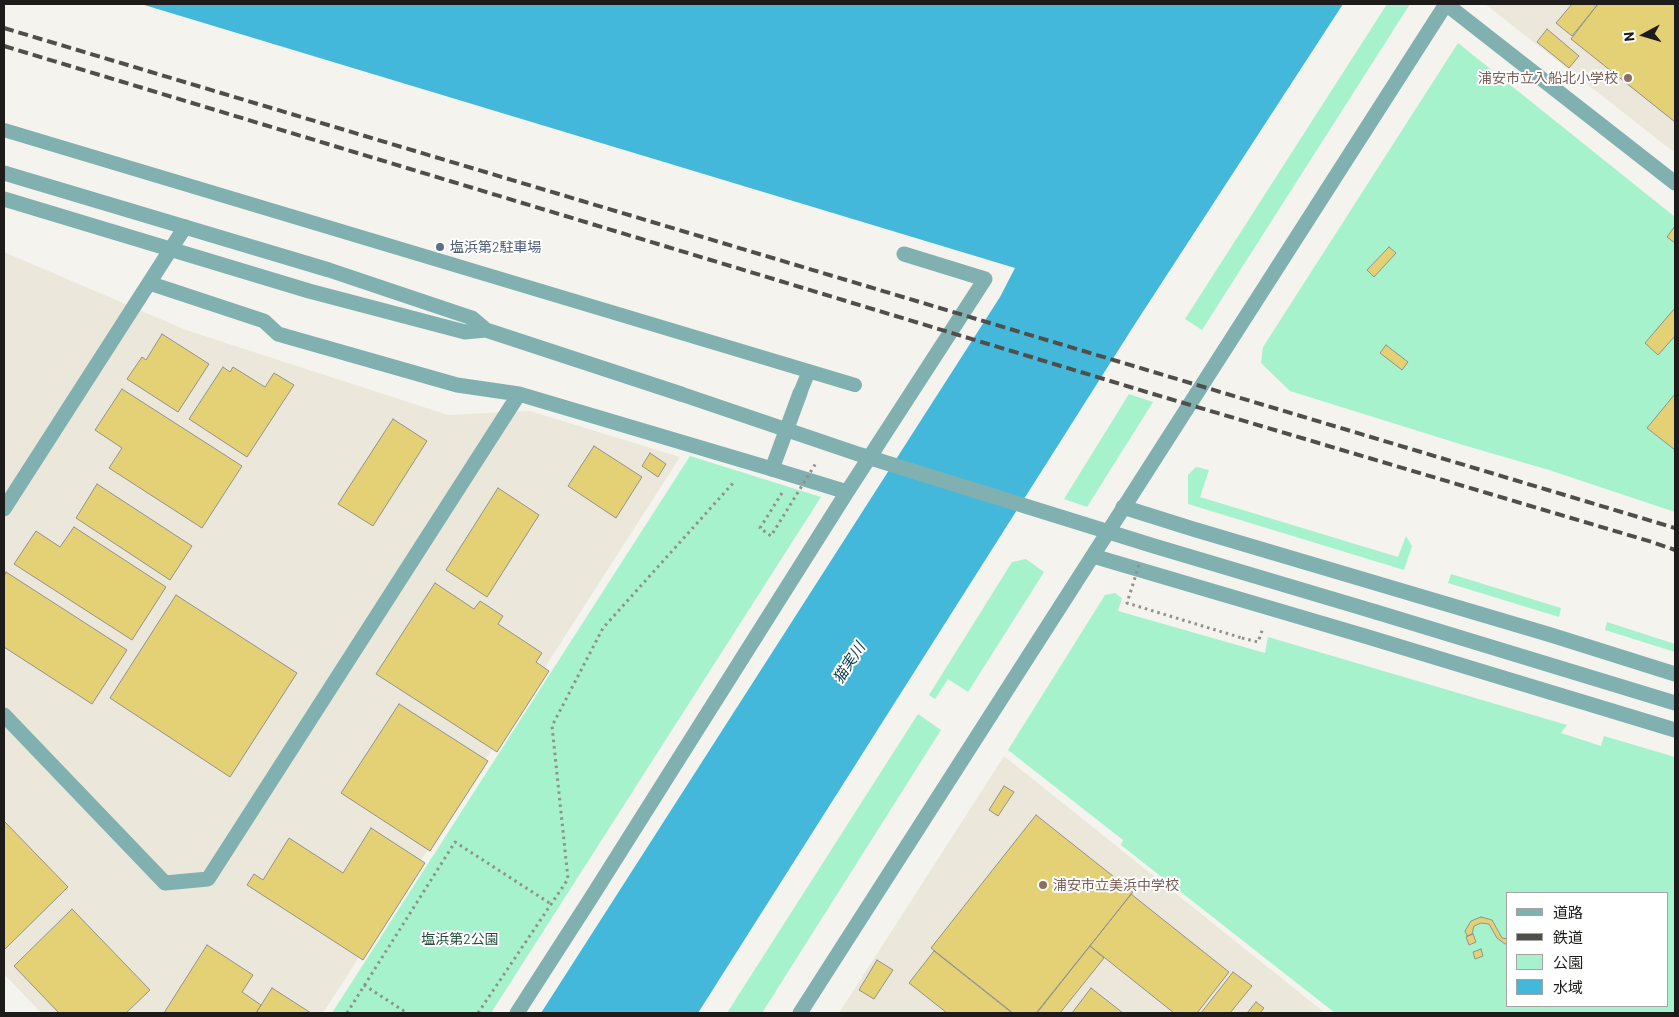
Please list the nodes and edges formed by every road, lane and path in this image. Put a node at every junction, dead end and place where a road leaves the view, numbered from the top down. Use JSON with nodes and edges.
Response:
{"nodes":[{"id":1,"x":1446,"y":4,"type":"edge"},
{"id":2,"x":4,"y":130,"type":"edge"},
{"id":3,"x":4,"y":173,"type":"edge"},
{"id":4,"x":1675,"y":183,"type":"edge"},
{"id":5,"x":4,"y":199,"type":"edge"},
{"id":6,"x":185,"y":227,"type":"junction"},
{"id":7,"x":170,"y":250,"type":"junction"},
{"id":8,"x":904,"y":254,"type":"dead end"},
{"id":9,"x":148,"y":283,"type":"junction"},
{"id":10,"x":486,"y":330,"type":"junction"},
{"id":11,"x":809,"y":371,"type":"junction"},
{"id":12,"x":854,"y":384,"type":"dead end"},
{"id":13,"x":800,"y":393,"type":"joint"},
{"id":14,"x":519,"y":394,"type":"junction"},
{"id":15,"x":816,"y":463,"type":"dead end"},
{"id":16,"x":750,"y":464,"type":"junction"},
{"id":17,"x":772,"y":469,"type":"junction"},
{"id":18,"x":847,"y":492,"type":"junction"},
{"id":19,"x":782,"y":493,"type":"dead end"},
{"id":20,"x":1123,"y":507,"type":"junction"},
{"id":21,"x":4,"y":509,"type":"edge"},
{"id":22,"x":1093,"y":556,"type":"junction"},
{"id":23,"x":1139,"y":565,"type":"dead end"},
{"id":24,"x":1263,"y":628,"type":"dead end"},
{"id":25,"x":1675,"y":674,"type":"edge"},
{"id":26,"x":1675,"y":702,"type":"edge"},
{"id":27,"x":4,"y":715,"type":"edge"},
{"id":28,"x":1675,"y":730,"type":"edge"},
{"id":29,"x":551,"y":904,"type":"junction"},
{"id":30,"x":364,"y":985,"type":"junction"},
{"id":31,"x":346,"y":1013,"type":"edge"},
{"id":32,"x":407,"y":1013,"type":"edge"},
{"id":33,"x":478,"y":1013,"type":"edge"},
{"id":34,"x":517,"y":1013,"type":"edge"},
{"id":35,"x":800,"y":1013,"type":"edge"}],
"edges":[{"from":1,"to":4,"type":"street"},
{"from":1,"to":20,"type":"street"},
{"from":2,"to":11,"type":"lane"},
{"from":3,"to":6,"type":"street"},
{"from":5,"to":7,"type":"street"},
{"from":6,"to":7,"type":"street"},
{"from":6,"to":10,"type":"street"},
{"from":7,"to":9,"type":"street"},
{"from":7,"to":10,"type":"street"},
{"from":8,"to":18,"type":"street"},
{"from":9,"to":14,"type":"street"},
{"from":9,"to":21,"type":"street"},
{"from":10,"to":26,"type":"street","bridge":true},
{"from":11,"to":12,"type":"lane"},
{"from":11,"to":13,"type":"lane"},
{"from":13,"to":17,"type":"street"},
{"from":14,"to":16,"type":"street"},
{"from":14,"to":27,"type":"street"},
{"from":15,"to":19,"type":"path","bridge":true},
{"from":16,"to":17,"type":"street"},
{"from":16,"to":29,"type":"path"},
{"from":17,"to":18,"type":"street"},
{"from":18,"to":34,"type":"street"},
{"from":20,"to":22,"type":"street"},
{"from":20,"to":25,"type":"street"},
{"from":22,"to":28,"type":"street"},
{"from":22,"to":35,"type":"street"},
{"from":23,"to":24,"type":"path","bridge":true},
{"from":29,"to":30,"type":"path"},
{"from":29,"to":33,"type":"path"},
{"from":30,"to":31,"type":"path"},
{"from":30,"to":32,"type":"path"}]}
